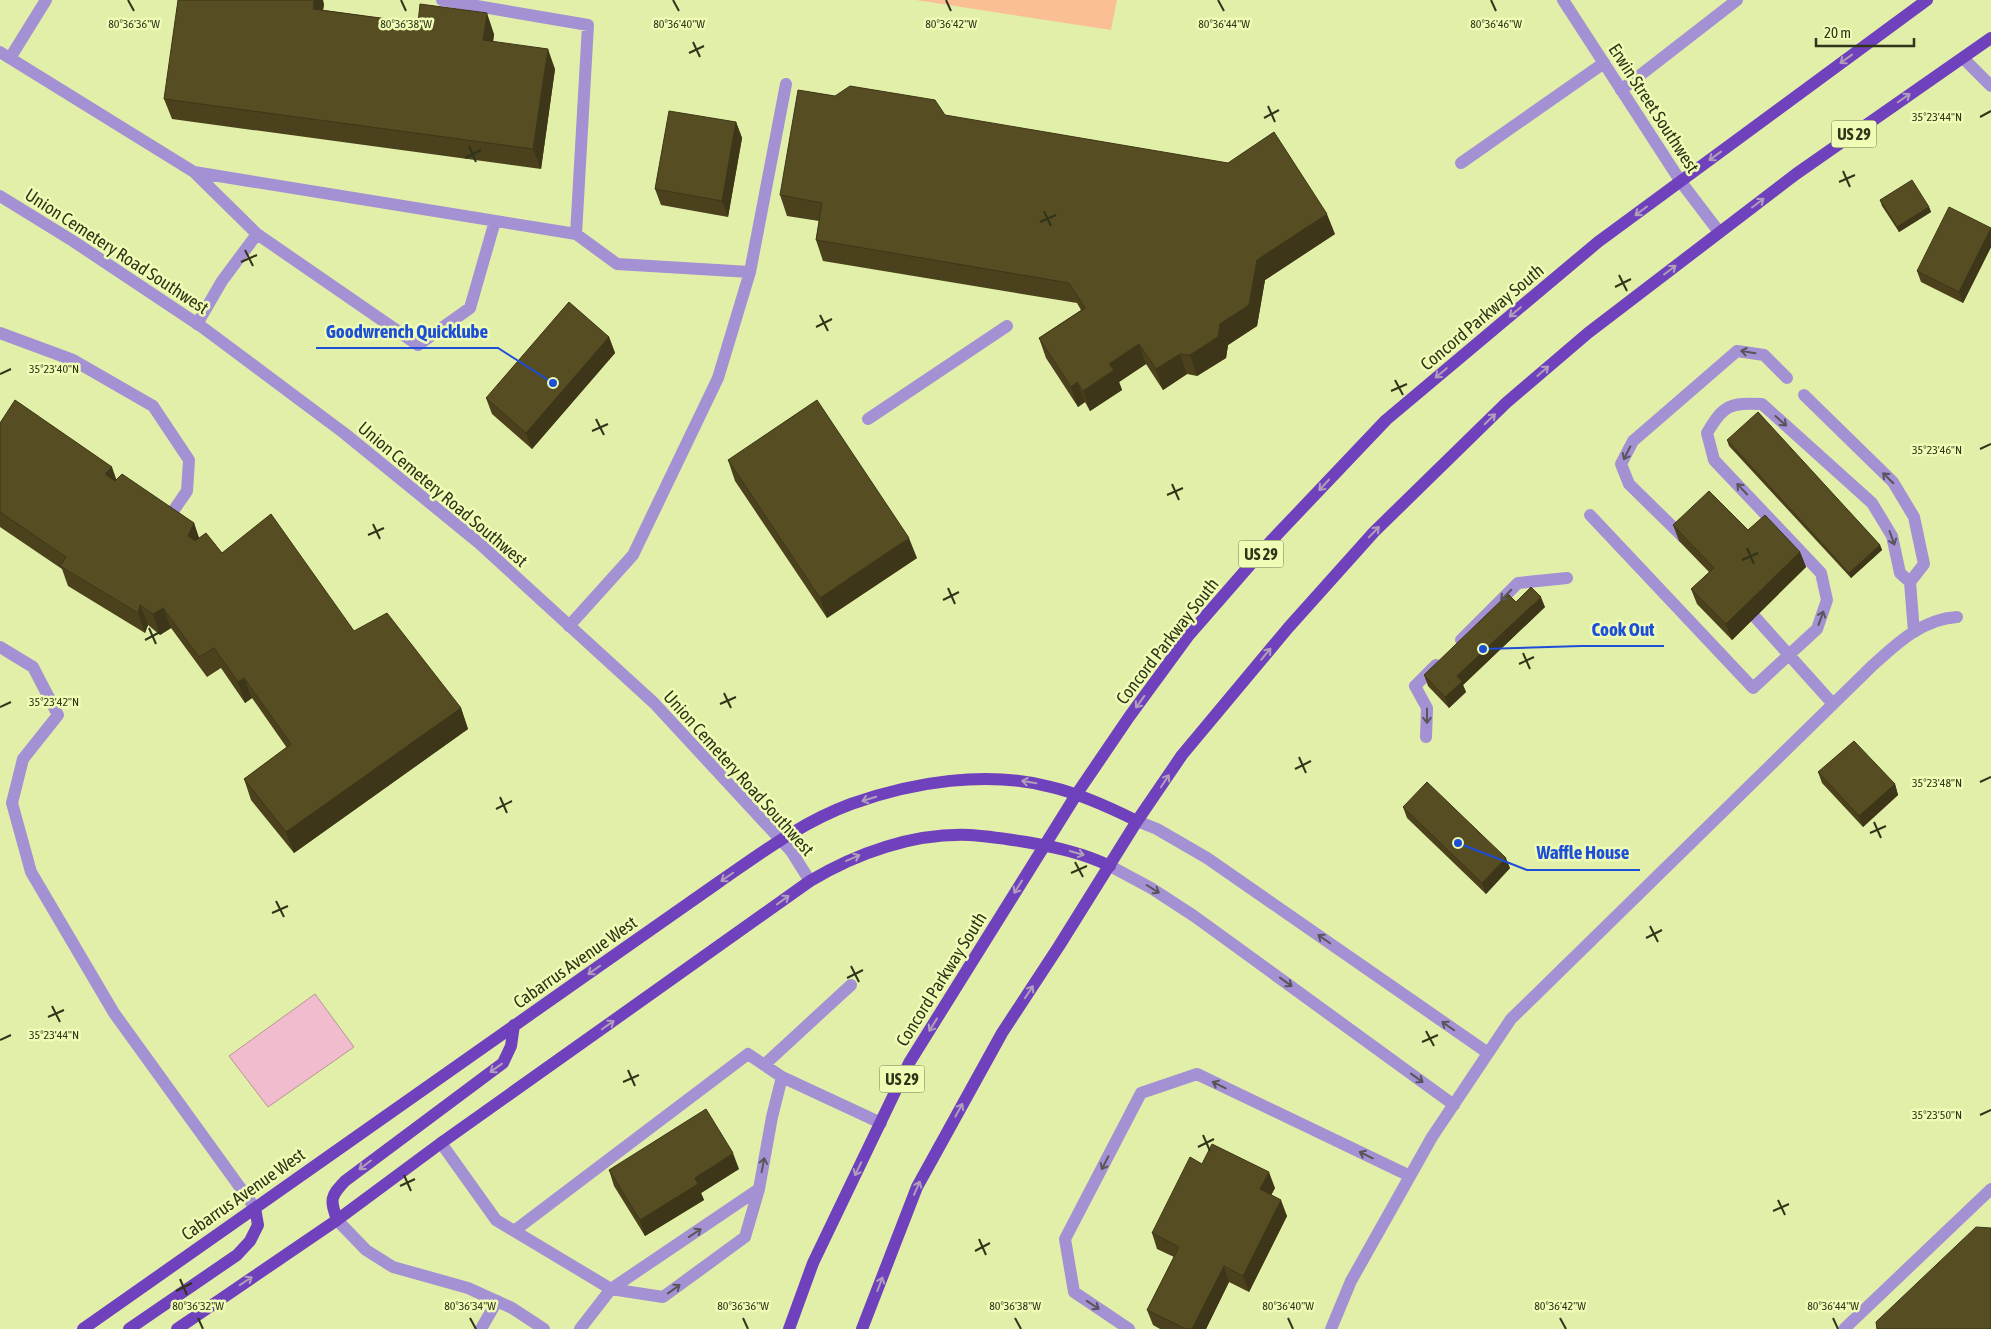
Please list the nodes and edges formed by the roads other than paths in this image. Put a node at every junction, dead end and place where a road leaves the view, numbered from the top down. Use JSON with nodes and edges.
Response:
{"nodes":[{"id":1,"x":46,"y":0,"type":"edge"},
{"id":2,"x":442,"y":0,"type":"edge"},
{"id":3,"x":1563,"y":0,"type":"edge"},
{"id":4,"x":1737,"y":0,"type":"edge"},
{"id":5,"x":1927,"y":0,"type":"edge"},
{"id":6,"x":1991,"y":38,"type":"edge"},
{"id":7,"x":5,"y":55,"type":"edge"},
{"id":8,"x":1963,"y":58,"type":"junction"},
{"id":9,"x":1604,"y":63,"type":"junction"},
{"id":10,"x":786,"y":84,"type":"dead end"},
{"id":11,"x":1991,"y":86,"type":"edge"},
{"id":12,"x":1621,"y":90,"type":"junction"},
{"id":13,"x":1461,"y":163,"type":"dead end"},
{"id":14,"x":194,"y":172,"type":"junction"},
{"id":15,"x":1680,"y":182,"type":"junction"},
{"id":16,"x":0,"y":196,"type":"edge"},
{"id":17,"x":495,"y":221,"type":"junction"},
{"id":18,"x":1719,"y":232,"type":"junction"},
{"id":19,"x":257,"y":234,"type":"junction"},
{"id":20,"x":576,"y":234,"type":"junction"},
{"id":21,"x":750,"y":272,"type":"junction"},
{"id":22,"x":197,"y":324,"type":"junction"},
{"id":23,"x":1007,"y":326,"type":"dead end"},
{"id":24,"x":0,"y":332,"type":"edge"},
{"id":25,"x":1787,"y":378,"type":"dead end"},
{"id":26,"x":1804,"y":395,"type":"dead end"},
{"id":27,"x":868,"y":420,"type":"dead end"},
{"id":28,"x":1590,"y":516,"type":"dead end"},
{"id":29,"x":167,"y":520,"type":"edge"},
{"id":30,"x":1683,"y":537,"type":"edge"},
{"id":31,"x":1567,"y":578,"type":"dead end"},
{"id":32,"x":1910,"y":582,"type":"junction"},
{"id":33,"x":1755,"y":617,"type":"edge"},
{"id":34,"x":1958,"y":617,"type":"dead end"},
{"id":35,"x":570,"y":626,"type":"junction"},
{"id":36,"x":1914,"y":632,"type":"junction"},
{"id":37,"x":0,"y":647,"type":"edge"},
{"id":38,"x":1789,"y":654,"type":"junction"},
{"id":39,"x":1833,"y":704,"type":"junction"},
{"id":40,"x":1426,"y":737,"type":"dead end"},
{"id":41,"x":1076,"y":795,"type":"junction"},
{"id":42,"x":1137,"y":821,"type":"junction"},
{"id":43,"x":781,"y":840,"type":"junction"},
{"id":44,"x":1044,"y":845,"type":"junction"},
{"id":45,"x":1110,"y":866,"type":"junction"},
{"id":46,"x":810,"y":881,"type":"junction"},
{"id":47,"x":851,"y":985,"type":"dead end"},
{"id":48,"x":514,"y":1025,"type":"junction"},
{"id":49,"x":1488,"y":1054,"type":"junction"},
{"id":50,"x":764,"y":1065,"type":"junction"},
{"id":51,"x":782,"y":1077,"type":"junction"},
{"id":52,"x":1454,"y":1105,"type":"junction"},
{"id":53,"x":881,"y":1123,"type":"junction"},
{"id":54,"x":441,"y":1143,"type":"junction"},
{"id":55,"x":1410,"y":1176,"type":"junction"},
{"id":56,"x":1991,"y":1189,"type":"edge"},
{"id":57,"x":759,"y":1190,"type":"junction"},
{"id":58,"x":255,"y":1208,"type":"junction"},
{"id":59,"x":337,"y":1220,"type":"junction"},
{"id":60,"x":514,"y":1231,"type":"junction"},
{"id":61,"x":611,"y":1289,"type":"junction"},
{"id":62,"x":497,"y":1301,"type":"junction"},
{"id":63,"x":83,"y":1329,"type":"edge"},
{"id":64,"x":129,"y":1329,"type":"edge"},
{"id":65,"x":177,"y":1329,"type":"edge"},
{"id":66,"x":481,"y":1329,"type":"edge"},
{"id":67,"x":544,"y":1329,"type":"edge"},
{"id":68,"x":580,"y":1329,"type":"edge"},
{"id":69,"x":789,"y":1329,"type":"edge"},
{"id":70,"x":862,"y":1329,"type":"edge"},
{"id":71,"x":1129,"y":1329,"type":"edge"},
{"id":72,"x":1331,"y":1329,"type":"edge"},
{"id":73,"x":1844,"y":1329,"type":"edge"}],
"edges":[{"from":1,"to":7,"type":"street"},
{"from":2,"to":20,"type":"street"},
{"from":3,"to":9,"type":"street","name":"Erwin Street Southwest"},
{"from":4,"to":12,"type":"street"},
{"from":5,"to":15,"type":"main road","name":"Concord Parkway South","number":"US 29","one_way":true},
{"from":6,"to":8,"type":"main road","number":"US 29"},
{"from":7,"to":14,"type":"street"},
{"from":8,"to":11,"type":"street"},
{"from":18,"to":8,"type":"main road","number":"US 29","one_way":true},
{"from":9,"to":12,"type":"street","name":"Erwin Street Southwest"},
{"from":9,"to":13,"type":"street"},
{"from":10,"to":21,"type":"street"},
{"from":12,"to":15,"type":"street","name":"Erwin Street Southwest"},
{"from":14,"to":17,"type":"street"},
{"from":14,"to":19,"type":"street"},
{"from":15,"to":18,"type":"street","name":"Erwin Street Southwest"},
{"from":15,"to":41,"type":"main road","name":"Concord Parkway South","number":"US 29","one_way":true},
{"from":16,"to":22,"type":"street","name":"Union Cemetery Road Southwest"},
{"from":17,"to":19,"type":"street"},
{"from":17,"to":20,"type":"street"},
{"from":42,"to":18,"type":"main road","number":"US 29","one_way":true},
{"from":19,"to":22,"type":"street"},
{"from":20,"to":21,"type":"street"},
{"from":21,"to":35,"type":"street"},
{"from":22,"to":35,"type":"street","name":"Union Cemetery Road Southwest"},
{"from":23,"to":27,"type":"street"},
{"from":24,"to":29,"type":"street"},
{"from":25,"to":30,"type":"street","one_way":true},
{"from":32,"to":26,"type":"street","one_way":true},
{"from":28,"to":38,"type":"street"},
{"from":31,"to":40,"type":"street","one_way":true},
{"from":32,"to":36,"type":"street"},
{"from":38,"to":32,"type":"street","one_way":true},
{"from":33,"to":38,"type":"street"},
{"from":34,"to":36,"type":"street"},
{"from":35,"to":43,"type":"street","name":"Union Cemetery Road Southwest"},
{"from":36,"to":39,"type":"street"},
{"from":37,"to":58,"type":"street"},
{"from":38,"to":39,"type":"street"},
{"from":39,"to":49,"type":"street"},
{"from":41,"to":42,"type":"main road","name":"Cabarrus Avenue West"},
{"from":41,"to":43,"type":"main road","name":"Cabarrus Avenue West","one_way":true},
{"from":41,"to":44,"type":"main road","name":"Concord Parkway South","number":"US 29"},
{"from":42,"to":45,"type":"main road","number":"US 29"},
{"from":49,"to":42,"type":"street","one_way":true},
{"from":43,"to":46,"type":"street","name":"Union Cemetery Road Southwest"},
{"from":43,"to":48,"type":"main road","name":"Cabarrus Avenue West","one_way":true},
{"from":44,"to":45,"type":"main road","one_way":true},
{"from":46,"to":44,"type":"main road","one_way":true},
{"from":44,"to":53,"type":"main road","name":"Concord Parkway South","number":"US 29","one_way":true},
{"from":45,"to":52,"type":"street","one_way":true},
{"from":70,"to":45,"type":"main road","number":"US 29","one_way":true},
{"from":54,"to":46,"type":"main road","one_way":true},
{"from":47,"to":50,"type":"street"},
{"from":48,"to":58,"type":"main road","name":"Cabarrus Avenue West"},
{"from":48,"to":59,"type":"main road","one_way":true},
{"from":49,"to":52,"type":"street"},
{"from":50,"to":51,"type":"street"},
{"from":50,"to":60,"type":"street"},
{"from":51,"to":53,"type":"street"},
{"from":57,"to":51,"type":"street","one_way":true},
{"from":52,"to":55,"type":"street"},
{"from":53,"to":69,"type":"main road","name":"Concord Parkway South","number":"US 29","one_way":true},
{"from":54,"to":59,"type":"main road"},
{"from":54,"to":60,"type":"street"},
{"from":55,"to":71,"type":"street","one_way":true},
{"from":55,"to":72,"type":"street"},
{"from":56,"to":73,"type":"street"},
{"from":61,"to":57,"type":"street","one_way":true},
{"from":61,"to":57,"type":"street","one_way":true},
{"from":58,"to":63,"type":"main road","name":"Cabarrus Avenue West"},
{"from":58,"to":64,"type":"main road"},
{"from":59,"to":62,"type":"street"},
{"from":65,"to":59,"type":"main road","one_way":true},
{"from":60,"to":61,"type":"street"},
{"from":61,"to":68,"type":"street"},
{"from":62,"to":66,"type":"street"},
{"from":62,"to":67,"type":"street"}]}
